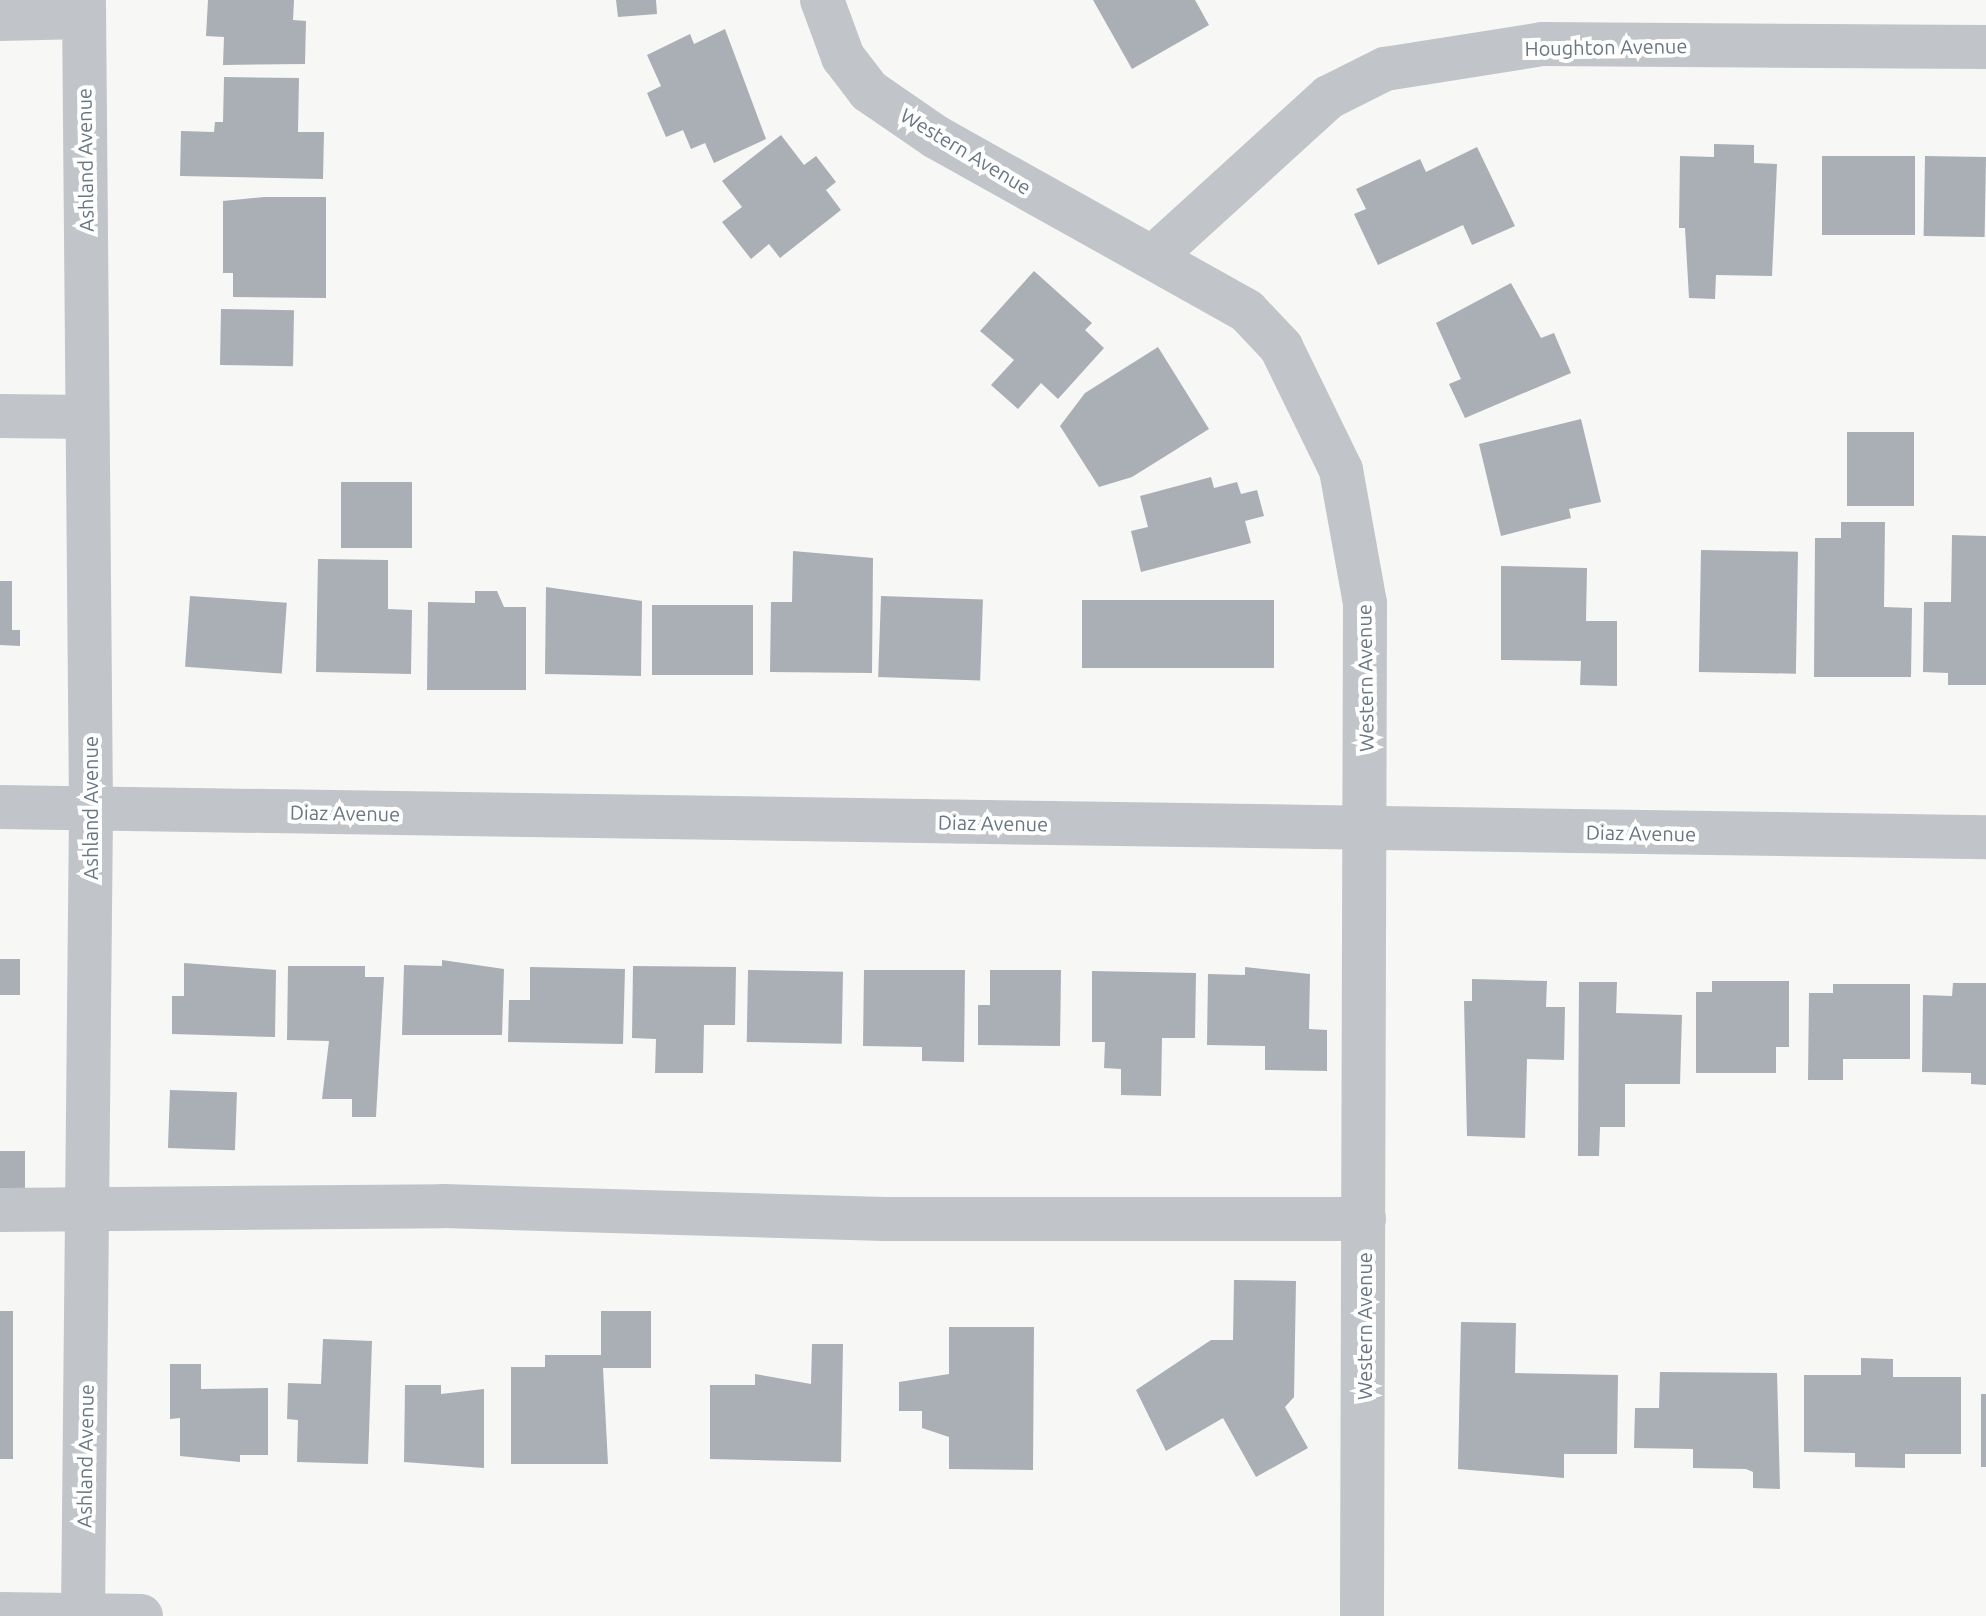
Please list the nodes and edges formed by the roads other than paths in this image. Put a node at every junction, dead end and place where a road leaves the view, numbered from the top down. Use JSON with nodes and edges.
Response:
{"nodes":[{"id":1,"x":822,"y":0,"type":"edge"},
{"id":2,"x":84,"y":8,"type":"edge"},
{"id":3,"x":0,"y":19,"type":"edge"},
{"id":4,"x":1986,"y":47,"type":"edge"},
{"id":5,"x":1153,"y":257,"type":"junction"},
{"id":6,"x":0,"y":416,"type":"edge"},
{"id":7,"x":87,"y":417,"type":"junction"},
{"id":8,"x":0,"y":807,"type":"edge"},
{"id":9,"x":91,"y":809,"type":"junction"},
{"id":10,"x":1366,"y":829,"type":"junction"},
{"id":11,"x":1986,"y":837,"type":"edge"},
{"id":12,"x":0,"y":1210,"type":"edge"},
{"id":13,"x":87,"y":1211,"type":"junction"},
{"id":14,"x":1364,"y":1219,"type":"junction"},
{"id":15,"x":0,"y":1614,"type":"edge"},
{"id":16,"x":83,"y":1616,"type":"edge"},
{"id":17,"x":141,"y":1616,"type":"edge"},
{"id":18,"x":1362,"y":1616,"type":"edge"}],
"edges":[{"from":1,"to":5,"type":"street","name":"Western Avenue"},
{"from":2,"to":3,"type":"street"},
{"from":2,"to":7,"type":"street","name":"Ashland Avenue"},
{"from":4,"to":5,"type":"street","name":"Houghton Avenue"},
{"from":5,"to":10,"type":"street","name":"Western Avenue"},
{"from":6,"to":7,"type":"street"},
{"from":7,"to":9,"type":"street","name":"Ashland Avenue"},
{"from":8,"to":9,"type":"street","name":"Diaz Avenue"},
{"from":9,"to":10,"type":"street","name":"Diaz Avenue"},
{"from":9,"to":13,"type":"street","name":"Ashland Avenue"},
{"from":10,"to":11,"type":"street","name":"Diaz Avenue"},
{"from":10,"to":14,"type":"street","name":"Western Avenue"},
{"from":12,"to":13,"type":"street"},
{"from":13,"to":14,"type":"street"},
{"from":13,"to":16,"type":"street","name":"Ashland Avenue"},
{"from":14,"to":18,"type":"street","name":"Western Avenue"},
{"from":15,"to":16,"type":"street"},
{"from":16,"to":17,"type":"street"}]}
